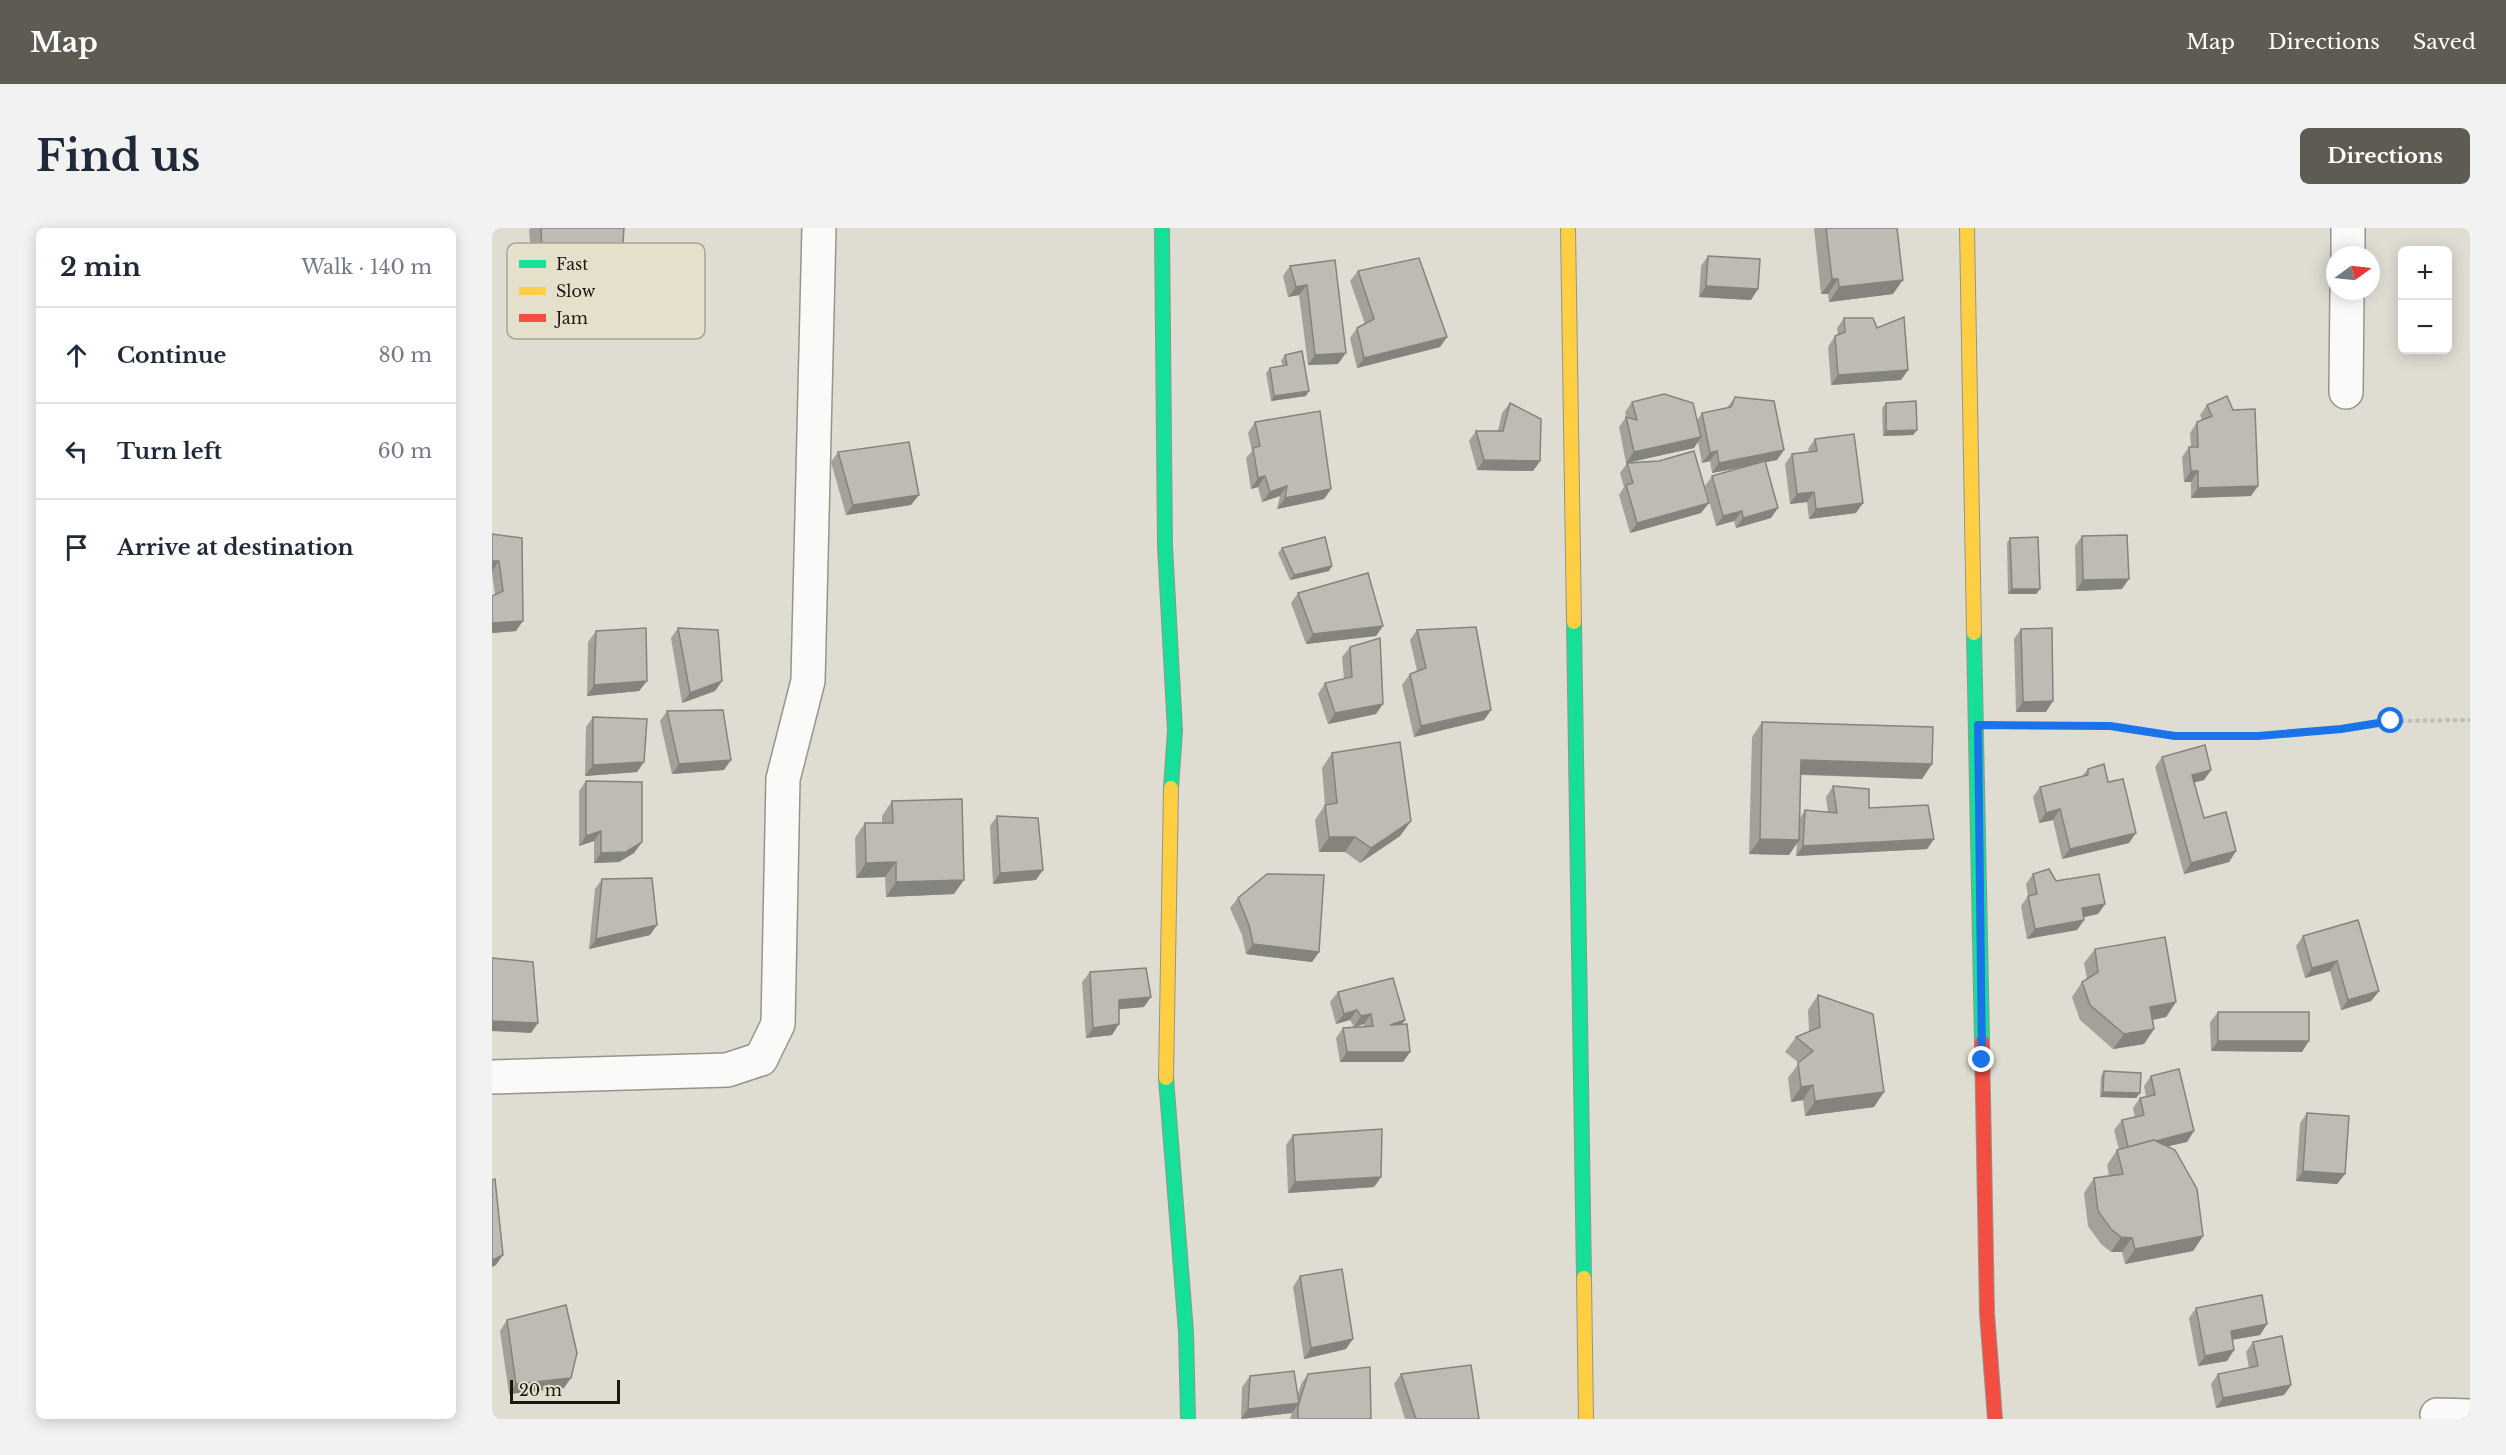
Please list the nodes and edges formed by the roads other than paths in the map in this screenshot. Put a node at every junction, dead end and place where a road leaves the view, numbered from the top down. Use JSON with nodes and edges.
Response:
{"nodes":[{"id":1,"x":819,"y":228,"type":"edge"},
{"id":2,"x":1162,"y":228,"type":"edge"},
{"id":3,"x":1568,"y":228,"type":"edge"},
{"id":4,"x":1967,"y":228,"type":"edge"},
{"id":5,"x":2348,"y":228,"type":"edge"},
{"id":6,"x":2348,"y":246,"type":"edge"},
{"id":7,"x":2347,"y":300,"type":"edge"},
{"id":8,"x":2346,"y":392,"type":"dead end"},
{"id":9,"x":492,"y":1077,"type":"edge"},
{"id":10,"x":2437,"y":1415,"type":"dead end"},
{"id":11,"x":2470,"y":1416,"type":"edge"},
{"id":12,"x":1188,"y":1419,"type":"edge"},
{"id":13,"x":1586,"y":1419,"type":"edge"},
{"id":14,"x":1995,"y":1419,"type":"edge"}],
"edges":[{"from":1,"to":9,"type":"street"},
{"from":2,"to":12,"type":"street"},
{"from":3,"to":13,"type":"street"},
{"from":4,"to":14,"type":"street"},
{"from":5,"to":6,"type":"street"},
{"from":7,"to":8,"type":"street"},
{"from":10,"to":11,"type":"street"}]}
